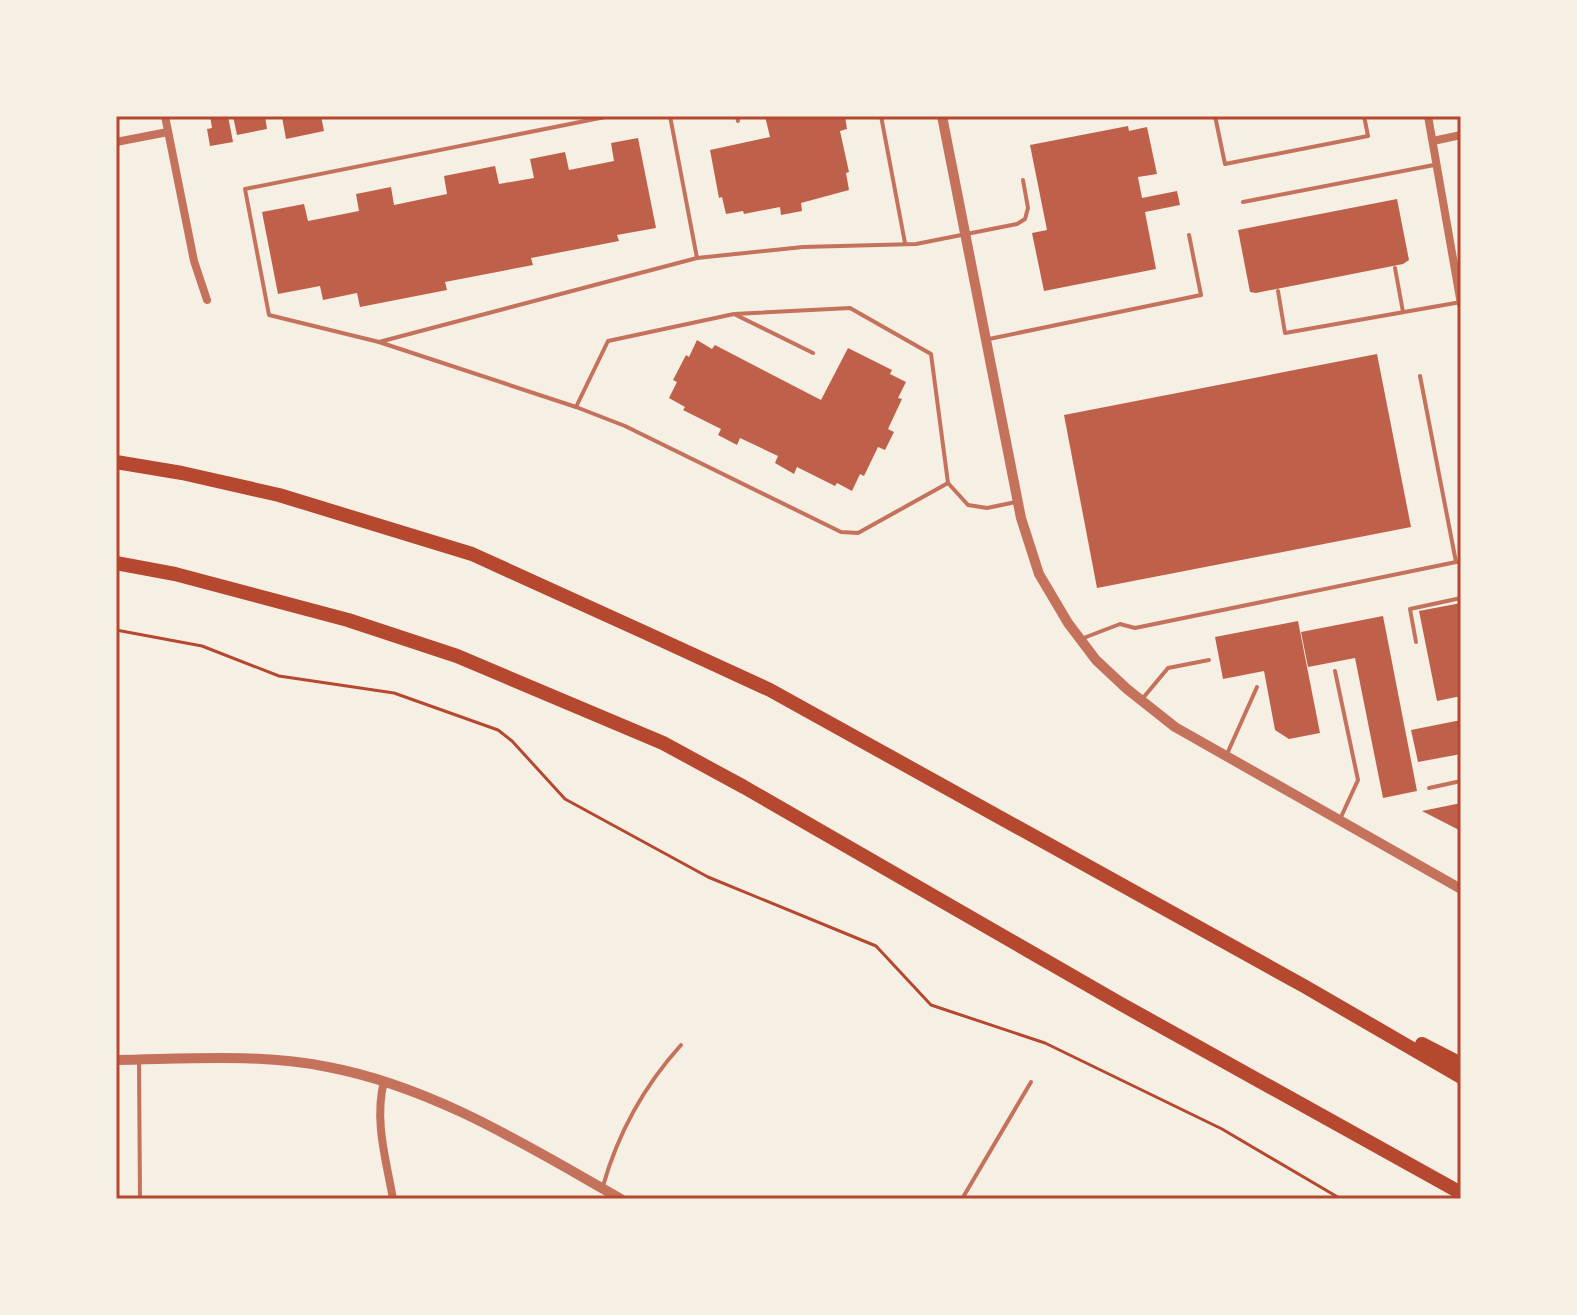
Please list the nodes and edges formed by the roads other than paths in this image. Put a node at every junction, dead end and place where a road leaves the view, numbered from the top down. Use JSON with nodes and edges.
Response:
{"nodes":[{"id":1,"x":165,"y":116,"type":"edge"},
{"id":2,"x":610,"y":116,"type":"edge"},
{"id":3,"x":670,"y":116,"type":"edge"},
{"id":4,"x":881,"y":116,"type":"edge"},
{"id":5,"x":1215,"y":116,"type":"edge"},
{"id":6,"x":1364,"y":116,"type":"edge"},
{"id":7,"x":1428,"y":116,"type":"edge"},
{"id":8,"x":945,"y":117,"type":"edge"},
{"id":9,"x":168,"y":132,"type":"junction"},
{"id":10,"x":1461,"y":135,"type":"edge"},
{"id":11,"x":1433,"y":141,"type":"junction"},
{"id":12,"x":116,"y":142,"type":"edge"},
{"id":13,"x":1437,"y":165,"type":"junction"},
{"id":14,"x":1023,"y":180,"type":"dead end"},
{"id":15,"x":1243,"y":202,"type":"dead end"},
{"id":16,"x":966,"y":234,"type":"junction"},
{"id":17,"x":1189,"y":235,"type":"dead end"},
{"id":18,"x":905,"y":244,"type":"junction"},
{"id":19,"x":697,"y":258,"type":"junction"},
{"id":20,"x":1395,"y":268,"type":"dead end"},
{"id":21,"x":1278,"y":291,"type":"dead end"},
{"id":22,"x":207,"y":300,"type":"dead end"},
{"id":23,"x":1461,"y":303,"type":"edge"},
{"id":24,"x":1403,"y":312,"type":"junction"},
{"id":25,"x":734,"y":314,"type":"junction"},
{"id":26,"x":986,"y":339,"type":"junction"},
{"id":27,"x":379,"y":342,"type":"junction"},
{"id":28,"x":813,"y":353,"type":"dead end"},
{"id":29,"x":1420,"y":376,"type":"dead end"},
{"id":30,"x":576,"y":407,"type":"junction"},
{"id":31,"x":116,"y":462,"type":"edge"},
{"id":32,"x":948,"y":483,"type":"junction"},
{"id":33,"x":1018,"y":501,"type":"junction"},
{"id":34,"x":1459,"y":562,"type":"edge"},
{"id":35,"x":116,"y":563,"type":"edge"},
{"id":36,"x":1461,"y":598,"type":"edge"},
{"id":37,"x":1081,"y":640,"type":"junction"},
{"id":38,"x":1416,"y":642,"type":"dead end"},
{"id":39,"x":1209,"y":660,"type":"dead end"},
{"id":40,"x":1335,"y":671,"type":"dead end"},
{"id":41,"x":1257,"y":687,"type":"dead end"},
{"id":42,"x":1141,"y":700,"type":"junction"},
{"id":43,"x":1226,"y":756,"type":"junction"},
{"id":44,"x":1461,"y":781,"type":"edge"},
{"id":45,"x":1429,"y":788,"type":"dead end"},
{"id":46,"x":1340,"y":819,"type":"junction"},
{"id":47,"x":1461,"y":889,"type":"edge"},
{"id":48,"x":1304,"y":986,"type":"junction"},
{"id":49,"x":681,"y":1045,"type":"dead end"},
{"id":50,"x":116,"y":1060,"type":"edge"},
{"id":51,"x":139,"y":1060,"type":"junction"},
{"id":52,"x":1461,"y":1064,"type":"edge"},
{"id":53,"x":1461,"y":1077,"type":"edge"},
{"id":54,"x":384,"y":1081,"type":"junction"},
{"id":55,"x":1031,"y":1082,"type":"dead end"},
{"id":56,"x":602,"y":1188,"type":"junction"},
{"id":57,"x":1461,"y":1193,"type":"edge"},
{"id":58,"x":140,"y":1199,"type":"edge"},
{"id":59,"x":393,"y":1199,"type":"edge"},
{"id":60,"x":621,"y":1199,"type":"edge"},
{"id":61,"x":962,"y":1199,"type":"edge"}],
"edges":[{"from":1,"to":9,"type":"street"},
{"from":2,"to":27,"type":"lane"},
{"from":3,"to":19,"type":"lane"},
{"from":4,"to":18,"type":"lane"},
{"from":5,"to":6,"type":"lane"},
{"from":7,"to":11,"type":"street"},
{"from":8,"to":16,"type":"street"},
{"from":9,"to":12,"type":"street"},
{"from":9,"to":22,"type":"street"},
{"from":10,"to":11,"type":"street"},
{"from":11,"to":13,"type":"street"},
{"from":13,"to":15,"type":"lane"},
{"from":13,"to":23,"type":"street"},
{"from":14,"to":16,"type":"lane"},
{"from":16,"to":18,"type":"lane"},
{"from":16,"to":26,"type":"street"},
{"from":17,"to":26,"type":"lane"},
{"from":18,"to":19,"type":"lane"},
{"from":19,"to":27,"type":"lane"},
{"from":20,"to":24,"type":"lane"},
{"from":21,"to":24,"type":"lane"},
{"from":23,"to":24,"type":"lane"},
{"from":25,"to":28,"type":"lane"},
{"from":25,"to":30,"type":"lane"},
{"from":25,"to":32,"type":"lane"},
{"from":26,"to":33,"type":"street"},
{"from":27,"to":30,"type":"lane"},
{"from":29,"to":34,"type":"lane"},
{"from":30,"to":32,"type":"lane"},
{"from":31,"to":48,"type":"highway"},
{"from":32,"to":33,"type":"lane"},
{"from":33,"to":37,"type":"street"},
{"from":34,"to":37,"type":"lane"},
{"from":35,"to":57,"type":"highway"},
{"from":36,"to":38,"type":"lane"},
{"from":37,"to":42,"type":"street"},
{"from":39,"to":42,"type":"lane"},
{"from":40,"to":46,"type":"lane"},
{"from":41,"to":43,"type":"lane"},
{"from":42,"to":43,"type":"street"},
{"from":43,"to":46,"type":"street"},
{"from":44,"to":45,"type":"lane"},
{"from":46,"to":47,"type":"street"},
{"from":48,"to":52,"type":"highway"},
{"from":48,"to":53,"type":"highway"},
{"from":49,"to":56,"type":"lane"},
{"from":50,"to":51,"type":"street"},
{"from":51,"to":54,"type":"street"},
{"from":51,"to":58,"type":"lane"},
{"from":54,"to":56,"type":"street"},
{"from":54,"to":59,"type":"street"},
{"from":55,"to":61,"type":"lane"},
{"from":56,"to":60,"type":"street"}]}
